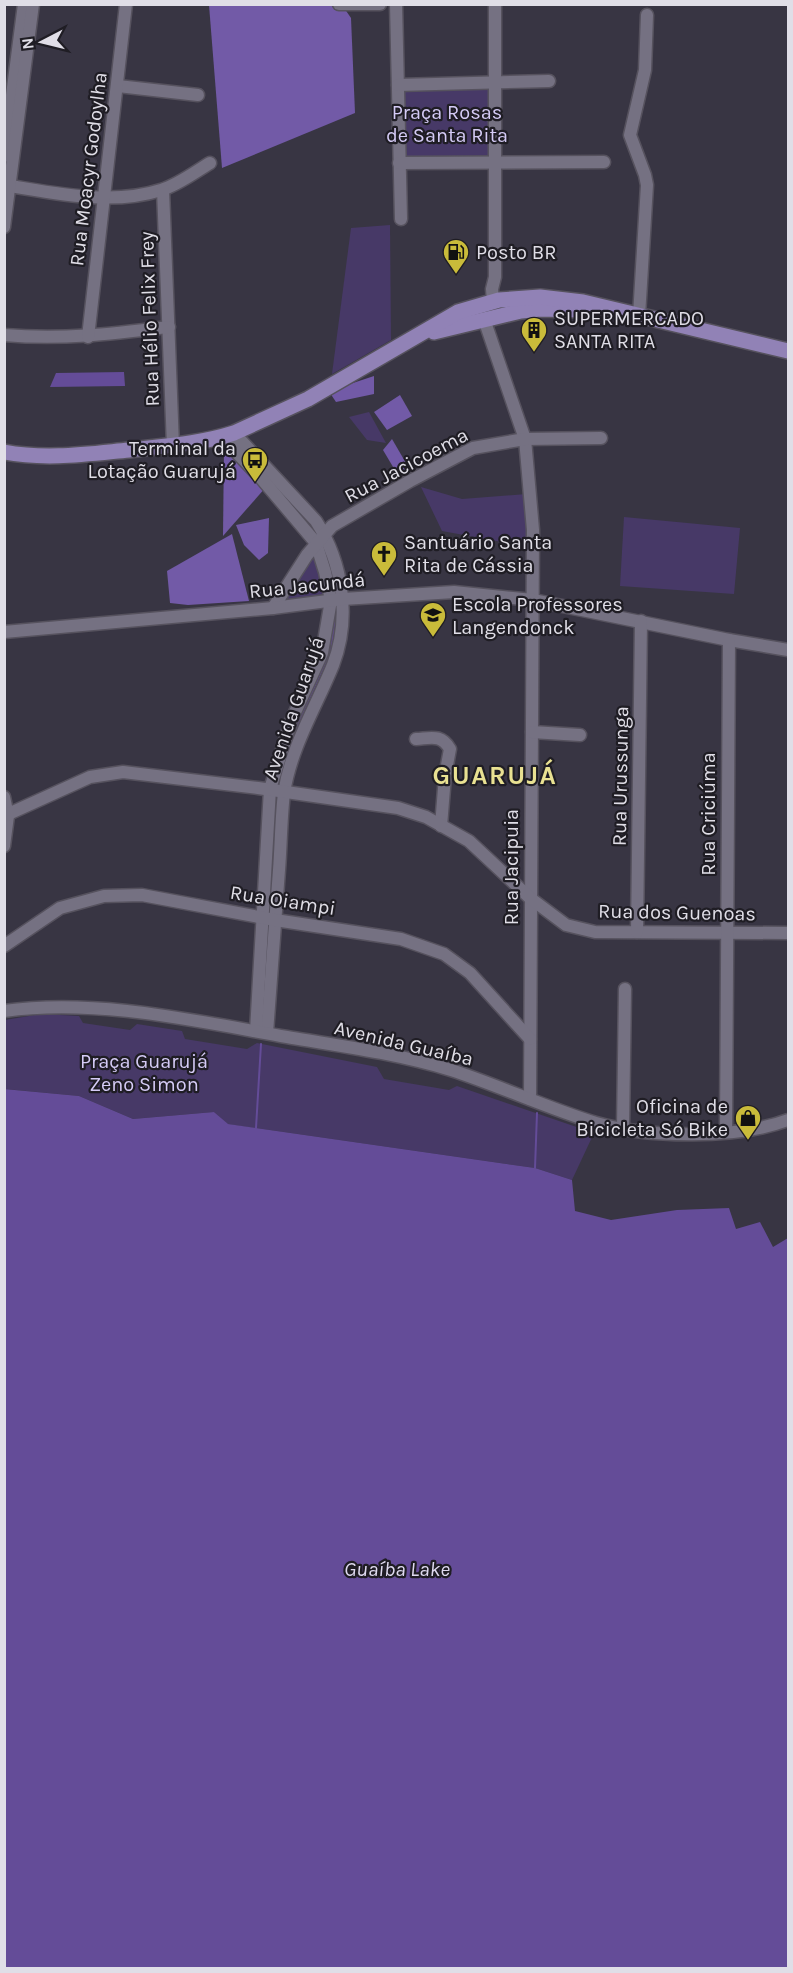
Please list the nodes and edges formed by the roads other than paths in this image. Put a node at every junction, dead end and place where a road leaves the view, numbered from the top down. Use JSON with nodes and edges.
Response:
{"nodes":[{"id":1,"x":24,"y":4,"type":"edge"},
{"id":2,"x":33,"y":4,"type":"edge"},
{"id":3,"x":126,"y":4,"type":"edge"},
{"id":4,"x":380,"y":4,"type":"edge"},
{"id":5,"x":396,"y":4,"type":"edge"},
{"id":6,"x":495,"y":4,"type":"edge"},
{"id":7,"x":344,"y":5,"type":"edge"},
{"id":8,"x":647,"y":15,"type":"dead end"},
{"id":9,"x":20,"y":74,"type":"junction"},
{"id":10,"x":549,"y":81,"type":"dead end"},
{"id":11,"x":495,"y":83,"type":"junction"},
{"id":12,"x":398,"y":85,"type":"junction"},
{"id":13,"x":118,"y":86,"type":"junction"},
{"id":14,"x":198,"y":94,"type":"dead end"},
{"id":15,"x":4,"y":156,"type":"edge"},
{"id":16,"x":604,"y":162,"type":"dead end"},
{"id":17,"x":399,"y":163,"type":"junction"},
{"id":18,"x":494,"y":163,"type":"junction"},
{"id":19,"x":210,"y":164,"type":"dead end"},
{"id":20,"x":7,"y":186,"type":"edge"},
{"id":21,"x":163,"y":190,"type":"junction"},
{"id":22,"x":104,"y":198,"type":"junction"},
{"id":23,"x":401,"y":219,"type":"dead end"},
{"id":24,"x":4,"y":227,"type":"edge"},
{"id":25,"x":497,"y":305,"type":"junction"},
{"id":26,"x":639,"y":316,"type":"junction"},
{"id":27,"x":460,"y":319,"type":"junction"},
{"id":28,"x":484,"y":319,"type":"junction"},
{"id":29,"x":169,"y":327,"type":"junction"},
{"id":30,"x":4,"y":335,"type":"edge"},
{"id":31,"x":88,"y":337,"type":"junction"},
{"id":32,"x":789,"y":351,"type":"edge"},
{"id":33,"x":228,"y":435,"type":"junction"},
{"id":34,"x":601,"y":438,"type":"dead end"},
{"id":35,"x":525,"y":440,"type":"junction"},
{"id":36,"x":173,"y":446,"type":"junction"},
{"id":37,"x":4,"y":452,"type":"edge"},
{"id":38,"x":320,"y":539,"type":"junction"},
{"id":39,"x":337,"y":600,"type":"junction"},
{"id":40,"x":532,"y":600,"type":"junction"},
{"id":41,"x":273,"y":608,"type":"junction"},
{"id":42,"x":641,"y":621,"type":"junction"},
{"id":43,"x":4,"y":632,"type":"edge"},
{"id":44,"x":729,"y":640,"type":"junction"},
{"id":45,"x":789,"y":650,"type":"edge"},
{"id":46,"x":532,"y":732,"type":"junction"},
{"id":47,"x":580,"y":735,"type":"dead end"},
{"id":48,"x":416,"y":739,"type":"dead end"},
{"id":49,"x":270,"y":789,"type":"junction"},
{"id":50,"x":285,"y":791,"type":"junction"},
{"id":51,"x":4,"y":797,"type":"edge"},
{"id":52,"x":6,"y":816,"type":"edge"},
{"id":53,"x":441,"y":826,"type":"junction"},
{"id":54,"x":4,"y":846,"type":"edge"},
{"id":55,"x":530,"y":898,"type":"junction"},
{"id":56,"x":262,"y":917,"type":"junction"},
{"id":57,"x":275,"y":920,"type":"junction"},
{"id":58,"x":637,"y":932,"type":"junction"},
{"id":59,"x":727,"y":932,"type":"junction"},
{"id":60,"x":789,"y":933,"type":"edge"},
{"id":61,"x":4,"y":946,"type":"edge"},
{"id":62,"x":624,"y":989,"type":"dead end"},
{"id":63,"x":4,"y":1011,"type":"edge"},
{"id":64,"x":261,"y":1032,"type":"junction"},
{"id":65,"x":530,"y":1039,"type":"junction"},
{"id":66,"x":530,"y":1099,"type":"junction"},
{"id":67,"x":789,"y":1120,"type":"edge"},
{"id":68,"x":623,"y":1129,"type":"junction"},
{"id":69,"x":726,"y":1132,"type":"junction"}],
"edges":[{"from":1,"to":9,"type":"street"},
{"from":2,"to":9,"type":"street"},
{"from":3,"to":13,"type":"street","name":"Rua Moacyr Godoylha"},
{"from":4,"to":7,"type":"street"},
{"from":5,"to":12,"type":"street"},
{"from":6,"to":11,"type":"street"},
{"from":8,"to":26,"type":"street"},
{"from":9,"to":15,"type":"street"},
{"from":9,"to":20,"type":"street"},
{"from":10,"to":11,"type":"street"},
{"from":11,"to":12,"type":"street"},
{"from":11,"to":18,"type":"street"},
{"from":12,"to":17,"type":"street"},
{"from":13,"to":14,"type":"street"},
{"from":13,"to":22,"type":"street","name":"Rua Moacyr Godoylha"},
{"from":16,"to":18,"type":"street"},
{"from":17,"to":18,"type":"street"},
{"from":17,"to":23,"type":"street"},
{"from":18,"to":25,"type":"street"},
{"from":19,"to":21,"type":"street"},
{"from":20,"to":22,"type":"street"},
{"from":20,"to":24,"type":"street"},
{"from":21,"to":22,"type":"street"},
{"from":21,"to":29,"type":"street","name":"Rua Hélio Felix Frey"},
{"from":22,"to":31,"type":"street","name":"Rua Moacyr Godoylha"},
{"from":25,"to":26,"type":"main road"},
{"from":25,"to":27,"type":"main road"},
{"from":25,"to":28,"type":"main road"},
{"from":26,"to":32,"type":"main road"},
{"from":27,"to":28,"type":"main road"},
{"from":27,"to":33,"type":"main road"},
{"from":28,"to":35,"type":"street","name":"Rua Jacipuia"},
{"from":29,"to":31,"type":"street"},
{"from":29,"to":36,"type":"street","name":"Rua Hélio Felix Frey"},
{"from":30,"to":31,"type":"street"},
{"from":33,"to":36,"type":"main road"},
{"from":33,"to":38,"type":"street","name":"Avenida Guarujá"},
{"from":34,"to":35,"type":"street","name":"Rua Jacicoema"},
{"from":35,"to":38,"type":"street","name":"Rua Jacicoema"},
{"from":35,"to":40,"type":"street","name":"Rua Jacipuia"},
{"from":36,"to":37,"type":"main road"},
{"from":38,"to":39,"type":"street","name":"Avenida Guarujá"},
{"from":38,"to":41,"type":"street","name":"Rua Jacicoema"},
{"from":39,"to":40,"type":"street","name":"Rua Jacundá"},
{"from":39,"to":41,"type":"street","name":"Rua Jacundá"},
{"from":39,"to":49,"type":"street","name":"Avenida Guarujá"},
{"from":39,"to":50,"type":"street","name":"Avenida Guarujá"},
{"from":40,"to":42,"type":"street","name":"Rua Jacundá"},
{"from":40,"to":46,"type":"street","name":"Rua Jacipuia"},
{"from":41,"to":43,"type":"street","name":"Rua Jacundá"},
{"from":42,"to":44,"type":"street","name":"Rua Jacundá"},
{"from":42,"to":58,"type":"street","name":"Rua Urussunga"},
{"from":44,"to":45,"type":"street","name":"Rua Jacundá"},
{"from":44,"to":59,"type":"street","name":"Rua Criciúma"},
{"from":46,"to":47,"type":"street"},
{"from":46,"to":55,"type":"street","name":"Rua Jacipuia"},
{"from":48,"to":53,"type":"street"},
{"from":49,"to":50,"type":"street","name":"Rua dos Guenoas"},
{"from":49,"to":52,"type":"street","name":"Rua dos Guenoas"},
{"from":49,"to":56,"type":"street","name":"Avenida Guarujá"},
{"from":50,"to":53,"type":"street","name":"Rua dos Guenoas"},
{"from":50,"to":57,"type":"street","name":"Avenida Guarujá"},
{"from":51,"to":52,"type":"street"},
{"from":52,"to":54,"type":"street"},
{"from":53,"to":55,"type":"street","name":"Rua dos Guenoas"},
{"from":55,"to":58,"type":"street","name":"Rua dos Guenoas"},
{"from":55,"to":65,"type":"street","name":"Rua Jacipuia"},
{"from":56,"to":57,"type":"street","name":"Rua Oiampi"},
{"from":56,"to":61,"type":"street","name":"Rua Oiampi"},
{"from":56,"to":64,"type":"street","name":"Avenida Guarujá"},
{"from":57,"to":64,"type":"street","name":"Avenida Guarujá"},
{"from":57,"to":65,"type":"street","name":"Rua Oiampi"},
{"from":58,"to":59,"type":"street","name":"Rua dos Guenoas"},
{"from":59,"to":60,"type":"street","name":"Rua dos Guenoas"},
{"from":59,"to":69,"type":"street","name":"Rua Criciúma"},
{"from":62,"to":68,"type":"street"},
{"from":63,"to":64,"type":"street","name":"Avenida Guaíba"},
{"from":64,"to":66,"type":"street","name":"Avenida Guaíba"},
{"from":65,"to":66,"type":"street","name":"Rua Jacipuia"},
{"from":66,"to":68,"type":"street","name":"Avenida Guaíba"},
{"from":67,"to":69,"type":"street","name":"Avenida Guaíba"},
{"from":68,"to":69,"type":"street","name":"Avenida Guaíba"}]}
